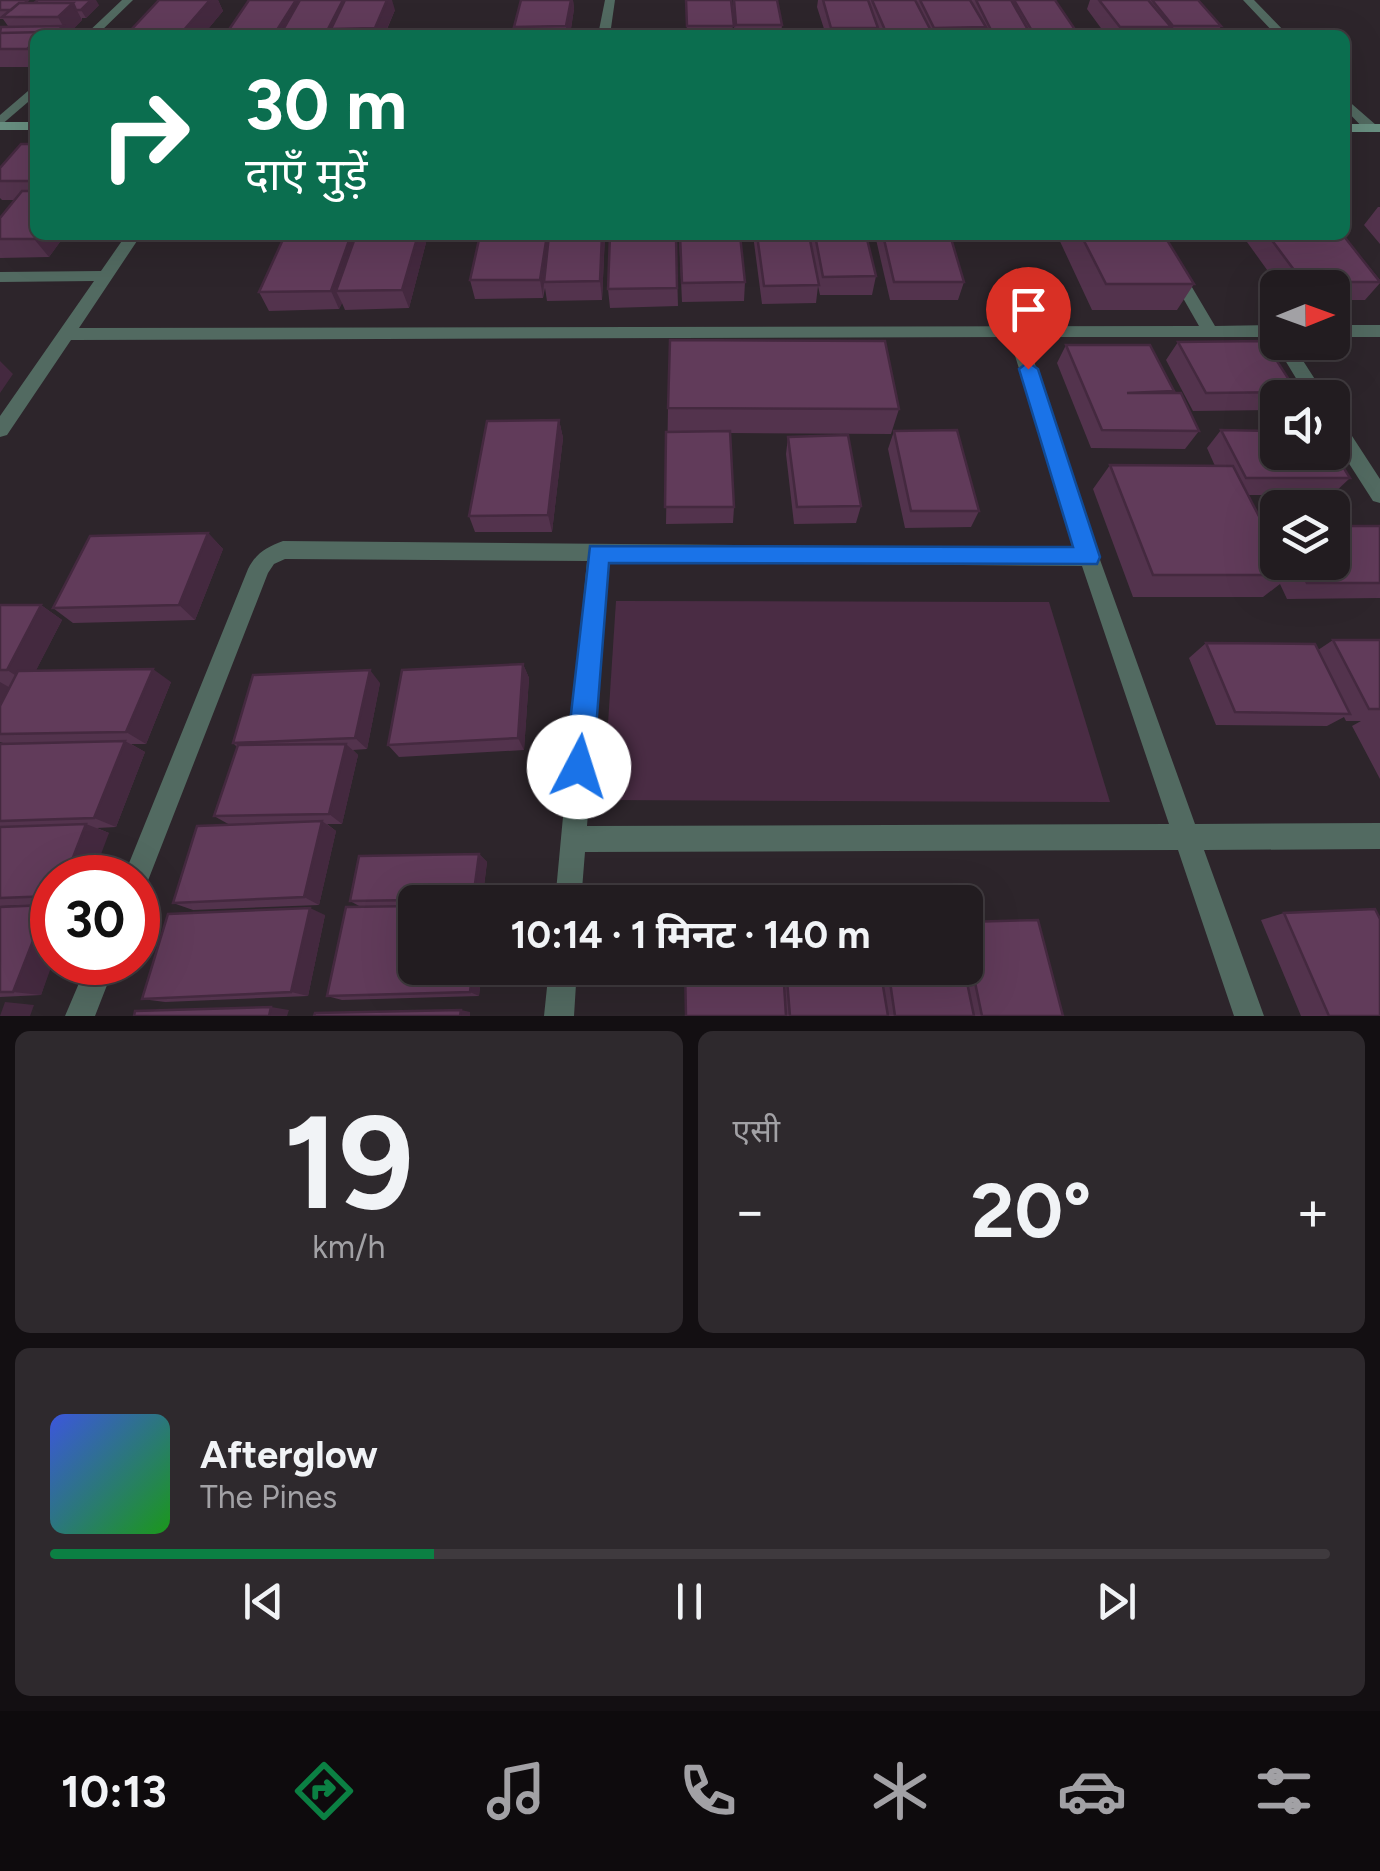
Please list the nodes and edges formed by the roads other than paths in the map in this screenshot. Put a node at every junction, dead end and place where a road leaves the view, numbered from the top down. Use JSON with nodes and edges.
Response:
{"nodes":[{"id":1,"x":128,"y":0,"type":"edge"},
{"id":2,"x":610,"y":0,"type":"edge"},
{"id":3,"x":1248,"y":0,"type":"edge"},
{"id":4,"x":96,"y":30,"type":"edge"},
{"id":5,"x":605,"y":30,"type":"edge"},
{"id":6,"x":1277,"y":30,"type":"edge"},
{"id":7,"x":30,"y":94,"type":"edge"},
{"id":8,"x":1350,"y":106,"type":"edge"},
{"id":9,"x":0,"y":124,"type":"edge"},
{"id":10,"x":30,"y":126,"type":"edge"},
{"id":11,"x":1375,"y":128,"type":"edge"},
{"id":12,"x":131,"y":240,"type":"edge"},
{"id":13,"x":1157,"y":240,"type":"edge"},
{"id":14,"x":106,"y":276,"type":"junction"},
{"id":15,"x":0,"y":278,"type":"edge"},
{"id":16,"x":1210,"y":331,"type":"junction"},
{"id":17,"x":1350,"y":331,"type":"edge"},
{"id":18,"x":1380,"y":331,"type":"edge"},
{"id":19,"x":1016,"y":332,"type":"junction"},
{"id":20,"x":66,"y":334,"type":"junction"},
{"id":21,"x":1260,"y":334,"type":"edge"},
{"id":22,"x":0,"y":430,"type":"edge"},
{"id":23,"x":1350,"y":448,"type":"edge"},
{"id":24,"x":1380,"y":494,"type":"edge"},
{"id":25,"x":598,"y":553,"type":"junction"},
{"id":26,"x":1088,"y":557,"type":"junction"},
{"id":27,"x":1184,"y":835,"type":"junction"},
{"id":28,"x":1380,"y":836,"type":"edge"},
{"id":29,"x":573,"y":838,"type":"junction"},
{"id":30,"x":145,"y":855,"type":"edge"},
{"id":31,"x":569,"y":885,"type":"edge"},
{"id":32,"x":93,"y":985,"type":"edge"},
{"id":33,"x":562,"y":985,"type":"edge"},
{"id":34,"x":80,"y":1016,"type":"edge"},
{"id":35,"x":559,"y":1016,"type":"edge"},
{"id":36,"x":1249,"y":1016,"type":"edge"}],
"edges":[{"from":1,"to":4,"type":"street"},
{"from":2,"to":5,"type":"street"},
{"from":3,"to":6,"type":"street"},
{"from":7,"to":9,"type":"street"},
{"from":8,"to":11,"type":"street"},
{"from":9,"to":10,"type":"street"},
{"from":12,"to":14,"type":"street"},
{"from":13,"to":16,"type":"street"},
{"from":14,"to":15,"type":"street"},
{"from":14,"to":20,"type":"street"},
{"from":16,"to":19,"type":"street"},
{"from":16,"to":21,"type":"street"},
{"from":17,"to":18,"type":"street"},
{"from":19,"to":20,"type":"street"},
{"from":19,"to":26,"type":"street"},
{"from":20,"to":22,"type":"street"},
{"from":23,"to":24,"type":"street"},
{"from":25,"to":26,"type":"street"},
{"from":25,"to":29,"type":"street"},
{"from":25,"to":30,"type":"street"},
{"from":26,"to":27,"type":"street"},
{"from":27,"to":28,"type":"street"},
{"from":27,"to":29,"type":"street"},
{"from":27,"to":36,"type":"street"},
{"from":29,"to":31,"type":"street"},
{"from":32,"to":34,"type":"street"},
{"from":33,"to":35,"type":"street"}]}
